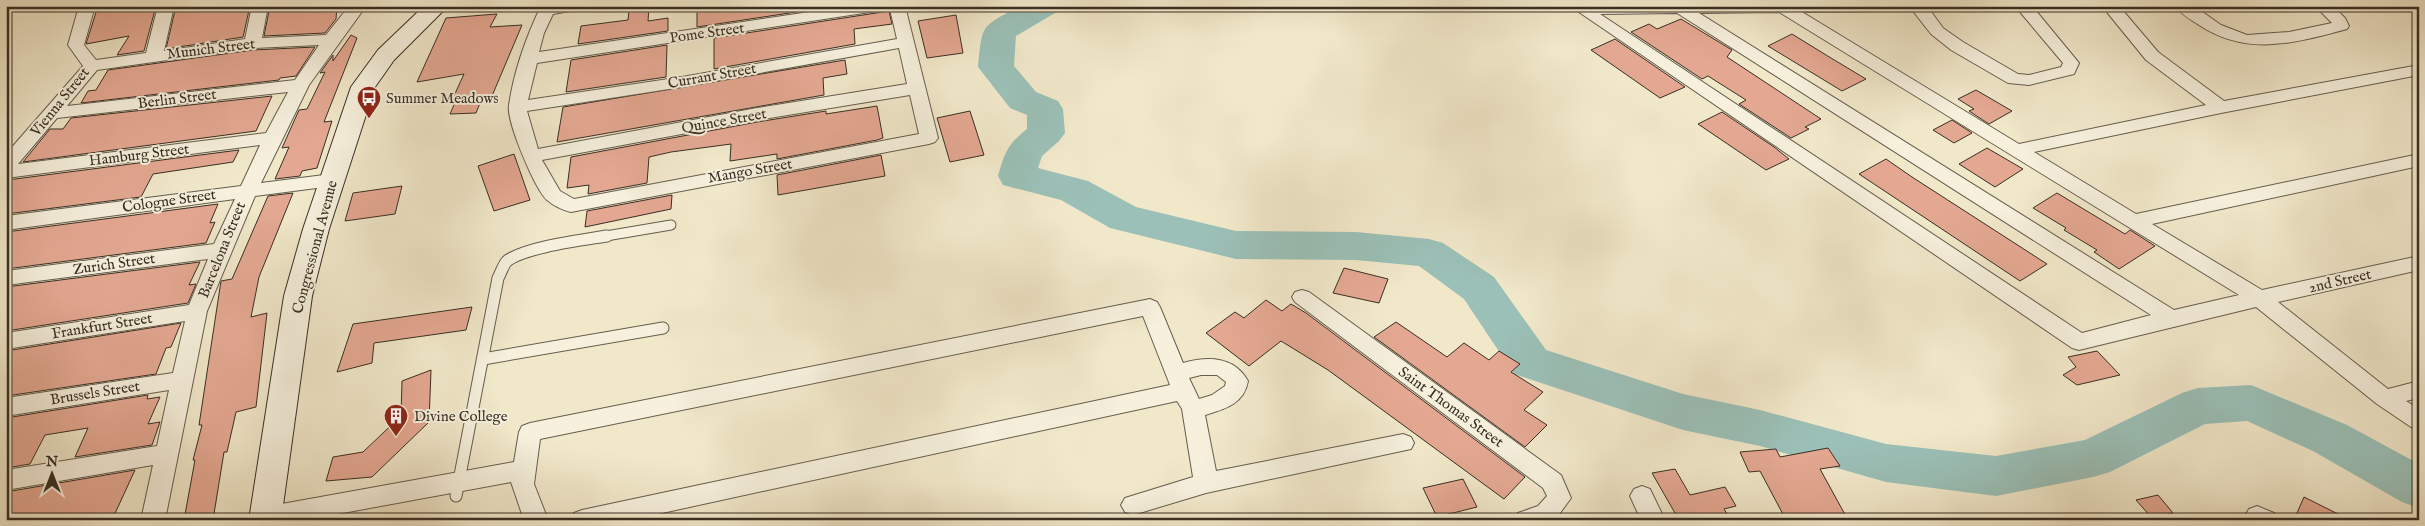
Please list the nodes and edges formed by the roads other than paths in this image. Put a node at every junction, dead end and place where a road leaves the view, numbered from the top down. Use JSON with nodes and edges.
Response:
{"nodes":[{"id":1,"x":87,"y":6,"type":"edge"},
{"id":2,"x":166,"y":6,"type":"edge"},
{"id":3,"x":260,"y":6,"type":"edge"},
{"id":4,"x":358,"y":6,"type":"edge"},
{"id":5,"x":437,"y":6,"type":"edge"},
{"id":6,"x":575,"y":6,"type":"edge"},
{"id":7,"x":884,"y":6,"type":"edge"},
{"id":8,"x":897,"y":6,"type":"edge"},
{"id":9,"x":2023,"y":6,"type":"edge"},
{"id":10,"x":2110,"y":6,"type":"edge"},
{"id":11,"x":2183,"y":6,"type":"edge"},
{"id":12,"x":2262,"y":6,"type":"edge"},
{"id":13,"x":2304,"y":6,"type":"edge"},
{"id":14,"x":2323,"y":6,"type":"edge"},
{"id":15,"x":548,"y":8,"type":"edge"},
{"id":16,"x":1580,"y":8,"type":"edge"},
{"id":17,"x":1680,"y":8,"type":"junction"},
{"id":18,"x":1784,"y":8,"type":"junction"},
{"id":19,"x":331,"y":40,"type":"junction"},
{"id":20,"x":906,"y":42,"type":"junction"},
{"id":21,"x":253,"y":43,"type":"junction"},
{"id":22,"x":154,"y":57,"type":"junction"},
{"id":23,"x":529,"y":59,"type":"junction"},
{"id":24,"x":92,"y":66,"type":"junction"},
{"id":25,"x":2419,"y":70,"type":"edge"},
{"id":26,"x":300,"y":85,"type":"junction"},
{"id":27,"x":918,"y":88,"type":"junction"},
{"id":28,"x":517,"y":107,"type":"junction"},
{"id":29,"x":2220,"y":107,"type":"junction"},
{"id":30,"x":53,"y":113,"type":"junction"},
{"id":31,"x":272,"y":138,"type":"junction"},
{"id":32,"x":2017,"y":150,"type":"junction"},
{"id":33,"x":531,"y":156,"type":"junction"},
{"id":34,"x":2419,"y":160,"type":"edge"},
{"id":35,"x":6,"y":166,"type":"edge"},
{"id":36,"x":6,"y":172,"type":"edge"},
{"id":37,"x":332,"y":180,"type":"junction"},
{"id":38,"x":247,"y":191,"type":"junction"},
{"id":39,"x":2133,"y":221,"type":"junction"},
{"id":40,"x":6,"y":223,"type":"edge"},
{"id":41,"x":670,"y":225,"type":"dead end"},
{"id":42,"x":221,"y":250,"type":"junction"},
{"id":43,"x":2419,"y":263,"type":"edge"},
{"id":44,"x":6,"y":278,"type":"edge"},
{"id":45,"x":1302,"y":297,"type":"dead end"},
{"id":46,"x":2262,"y":300,"type":"junction"},
{"id":47,"x":197,"y":311,"type":"junction"},
{"id":48,"x":2171,"y":318,"type":"junction"},
{"id":49,"x":663,"y":328,"type":"dead end"},
{"id":50,"x":6,"y":341,"type":"edge"},
{"id":51,"x":483,"y":359,"type":"junction"},
{"id":52,"x":183,"y":380,"type":"junction"},
{"id":53,"x":2419,"y":389,"type":"edge"},
{"id":54,"x":1184,"y":391,"type":"junction"},
{"id":55,"x":2385,"y":398,"type":"junction"},
{"id":56,"x":6,"y":407,"type":"edge"},
{"id":57,"x":2419,"y":421,"type":"edge"},
{"id":58,"x":1403,"y":443,"type":"dead end"},
{"id":59,"x":165,"y":454,"type":"junction"},
{"id":60,"x":523,"y":477,"type":"junction"},
{"id":61,"x":6,"y":480,"type":"edge"},
{"id":62,"x":1206,"y":483,"type":"junction"},
{"id":63,"x":457,"y":488,"type":"junction"},
{"id":64,"x":1642,"y":496,"type":"dead end"},
{"id":65,"x":1133,"y":505,"type":"dead end"},
{"id":66,"x":265,"y":518,"type":"edge"},
{"id":67,"x":153,"y":520,"type":"edge"},
{"id":68,"x":322,"y":520,"type":"edge"},
{"id":69,"x":536,"y":520,"type":"edge"},
{"id":70,"x":582,"y":520,"type":"edge"},
{"id":71,"x":1526,"y":520,"type":"edge"},
{"id":72,"x":1653,"y":520,"type":"edge"}],
"edges":[{"from":1,"to":24,"type":"street","name":"Vienna Street"},
{"from":2,"to":22,"type":"street"},
{"from":3,"to":21,"type":"street"},
{"from":4,"to":19,"type":"street","name":"Barcelona Street"},
{"from":5,"to":37,"type":"main road","name":"Congressional Avenue"},
{"from":6,"to":15,"type":"street"},
{"from":7,"to":23,"type":"street","name":"Pome Street"},
{"from":8,"to":20,"type":"street"},
{"from":9,"to":18,"type":"street"},
{"from":10,"to":29,"type":"street"},
{"from":11,"to":14,"type":"street"},
{"from":12,"to":13,"type":"street"},
{"from":15,"to":23,"type":"street"},
{"from":16,"to":17,"type":"street"},
{"from":16,"to":48,"type":"street","name":"2nd Street"},
{"from":17,"to":18,"type":"street"},
{"from":17,"to":48,"type":"street"},
{"from":18,"to":32,"type":"street"},
{"from":19,"to":21,"type":"street","name":"Munich Street"},
{"from":19,"to":26,"type":"street","name":"Barcelona Street"},
{"from":20,"to":27,"type":"street"},
{"from":20,"to":28,"type":"street","name":"Currant Street"},
{"from":21,"to":22,"type":"street","name":"Munich Street"},
{"from":22,"to":24,"type":"street","name":"Munich Street"},
{"from":23,"to":28,"type":"street"},
{"from":24,"to":30,"type":"street","name":"Vienna Street"},
{"from":25,"to":29,"type":"street"},
{"from":26,"to":30,"type":"street","name":"Berlin Street"},
{"from":26,"to":31,"type":"street","name":"Barcelona Street"},
{"from":27,"to":33,"type":"street","name":"Quince Street"},
{"from":27,"to":33,"type":"street","name":"Mango Street"},
{"from":28,"to":33,"type":"street"},
{"from":29,"to":32,"type":"street"},
{"from":30,"to":35,"type":"street","name":"Vienna Street"},
{"from":31,"to":36,"type":"street","name":"Hamburg Street"},
{"from":31,"to":38,"type":"street","name":"Barcelona Street"},
{"from":32,"to":39,"type":"street"},
{"from":34,"to":39,"type":"street"},
{"from":37,"to":38,"type":"street","name":"Cologne Street"},
{"from":37,"to":66,"type":"main road","name":"Congressional Avenue"},
{"from":38,"to":40,"type":"street","name":"Cologne Street"},
{"from":38,"to":42,"type":"street","name":"Barcelona Street"},
{"from":39,"to":46,"type":"street"},
{"from":41,"to":51,"type":"lane"},
{"from":42,"to":44,"type":"street","name":"Zurich Street"},
{"from":42,"to":47,"type":"street","name":"Barcelona Street"},
{"from":43,"to":46,"type":"street","name":"2nd Street"},
{"from":45,"to":71,"type":"street","name":"Saint Thomas Street"},
{"from":46,"to":48,"type":"street","name":"2nd Street"},
{"from":46,"to":55,"type":"street"},
{"from":47,"to":50,"type":"street","name":"Frankfurt Street"},
{"from":47,"to":52,"type":"street","name":"Barcelona Street"},
{"from":49,"to":51,"type":"lane"},
{"from":51,"to":63,"type":"lane"},
{"from":52,"to":56,"type":"street","name":"Brussels Street"},
{"from":52,"to":59,"type":"street","name":"Barcelona Street"},
{"from":53,"to":55,"type":"street"},
{"from":54,"to":60,"type":"street"},
{"from":54,"to":62,"type":"street"},
{"from":54,"to":70,"type":"street"},
{"from":55,"to":57,"type":"street"},
{"from":58,"to":62,"type":"street"},
{"from":59,"to":61,"type":"street"},
{"from":59,"to":67,"type":"street","name":"Barcelona Street"},
{"from":60,"to":63,"type":"street"},
{"from":60,"to":69,"type":"street"},
{"from":62,"to":65,"type":"street"},
{"from":63,"to":66,"type":"street"},
{"from":63,"to":68,"type":"street"},
{"from":64,"to":72,"type":"street"}]}
